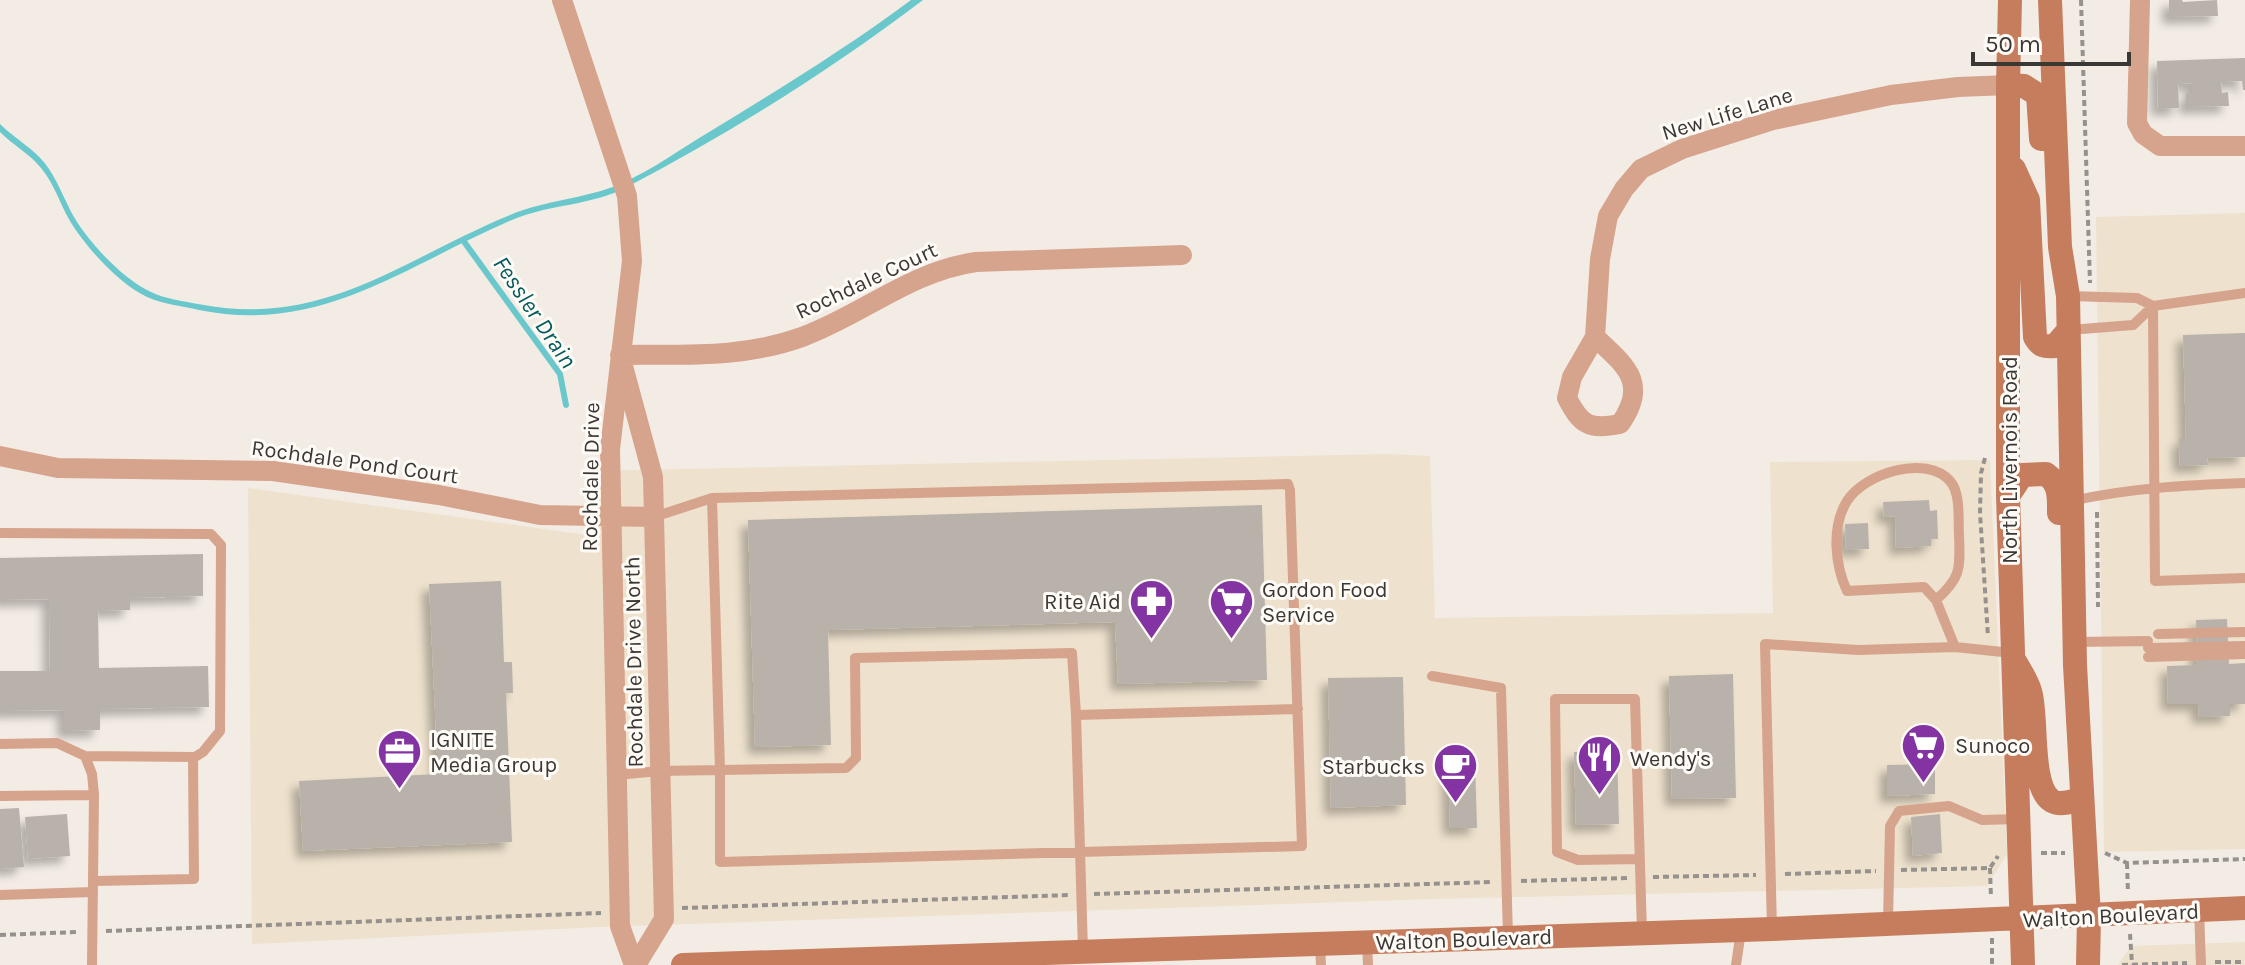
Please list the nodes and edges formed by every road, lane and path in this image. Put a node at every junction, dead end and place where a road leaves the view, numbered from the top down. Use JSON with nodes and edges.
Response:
{"nodes":[{"id":1,"x":562,"y":0,"type":"edge"},
{"id":2,"x":2010,"y":0,"type":"edge"},
{"id":3,"x":2050,"y":0,"type":"edge"},
{"id":4,"x":2140,"y":0,"type":"edge"},
{"id":5,"x":2008,"y":85,"type":"junction"},
{"id":6,"x":2245,"y":146,"type":"edge"},
{"id":7,"x":2010,"y":160,"type":"junction"},
{"id":8,"x":2060,"y":247,"type":"junction"},
{"id":9,"x":1182,"y":255,"type":"dead end"},
{"id":10,"x":2245,"y":293,"type":"edge"},
{"id":11,"x":2068,"y":296,"type":"junction"},
{"id":12,"x":2153,"y":306,"type":"junction"},
{"id":13,"x":2069,"y":330,"type":"junction"},
{"id":14,"x":1595,"y":337,"type":"dead end"},
{"id":15,"x":620,"y":355,"type":"junction"},
{"id":16,"x":0,"y":456,"type":"edge"},
{"id":17,"x":2245,"y":483,"type":"edge"},
{"id":18,"x":2152,"y":489,"type":"junction"},
{"id":19,"x":2008,"y":496,"type":"junction"},
{"id":20,"x":712,"y":498,"type":"junction"},
{"id":21,"x":2072,"y":501,"type":"junction"},
{"id":22,"x":612,"y":517,"type":"junction"},
{"id":23,"x":654,"y":517,"type":"junction"},
{"id":24,"x":0,"y":533,"type":"edge"},
{"id":25,"x":2245,"y":578,"type":"edge"},
{"id":26,"x":1936,"y":600,"type":"junction"},
{"id":27,"x":2245,"y":632,"type":"edge"},
{"id":28,"x":2158,"y":634,"type":"dead end"},
{"id":29,"x":2075,"y":642,"type":"junction"},
{"id":30,"x":2245,"y":646,"type":"edge"},
{"id":31,"x":1955,"y":647,"type":"junction"},
{"id":32,"x":2148,"y":649,"type":"junction"},
{"id":33,"x":2012,"y":653,"type":"junction"},
{"id":34,"x":2245,"y":654,"type":"edge"},
{"id":35,"x":1432,"y":676,"type":"dead end"},
{"id":36,"x":2077,"y":704,"type":"junction"},
{"id":37,"x":1298,"y":709,"type":"junction"},
{"id":38,"x":1076,"y":715,"type":"junction"},
{"id":39,"x":0,"y":744,"type":"edge"},
{"id":40,"x":85,"y":756,"type":"junction"},
{"id":41,"x":193,"y":757,"type":"junction"},
{"id":42,"x":720,"y":770,"type":"junction"},
{"id":43,"x":659,"y":771,"type":"junction"},
{"id":44,"x":617,"y":775,"type":"junction"},
{"id":45,"x":94,"y":795,"type":"junction"},
{"id":46,"x":0,"y":796,"type":"edge"},
{"id":47,"x":2082,"y":799,"type":"junction"},
{"id":48,"x":2019,"y":819,"type":"junction"},
{"id":49,"x":2021,"y":852,"type":"junction"},
{"id":50,"x":2085,"y":853,"type":"junction"},
{"id":51,"x":1080,"y":854,"type":"junction"},
{"id":52,"x":1639,"y":859,"type":"junction"},
{"id":53,"x":2245,"y":859,"type":"edge"},
{"id":54,"x":1888,"y":871,"type":"junction"},
{"id":55,"x":1770,"y":874,"type":"junction"},
{"id":56,"x":1640,"y":878,"type":"junction"},
{"id":57,"x":1507,"y":881,"type":"junction"},
{"id":58,"x":93,"y":887,"type":"junction"},
{"id":59,"x":0,"y":895,"type":"edge"},
{"id":60,"x":1081,"y":895,"type":"junction"},
{"id":61,"x":663,"y":908,"type":"junction"},
{"id":62,"x":2245,"y":908,"type":"edge"},
{"id":63,"x":2199,"y":910,"type":"junction"},
{"id":64,"x":620,"y":913,"type":"junction"},
{"id":65,"x":2089,"y":917,"type":"junction"},
{"id":66,"x":2024,"y":919,"type":"junction"},
{"id":67,"x":1888,"y":925,"type":"junction"},
{"id":68,"x":1772,"y":929,"type":"junction"},
{"id":69,"x":1741,"y":930,"type":"junction"},
{"id":70,"x":92,"y":932,"type":"junction"},
{"id":71,"x":1642,"y":934,"type":"junction"},
{"id":72,"x":0,"y":935,"type":"edge"},
{"id":73,"x":1508,"y":937,"type":"junction"},
{"id":74,"x":1083,"y":951,"type":"junction"},
{"id":75,"x":1367,"y":953,"type":"edge"},
{"id":76,"x":1320,"y":954,"type":"edge"},
{"id":77,"x":929,"y":961,"type":"edge"},
{"id":78,"x":2245,"y":962,"type":"edge"},
{"id":79,"x":796,"y":963,"type":"edge"},
{"id":80,"x":2201,"y":964,"type":"edge"},
{"id":81,"x":92,"y":965,"type":"edge"},
{"id":82,"x":635,"y":965,"type":"edge"},
{"id":83,"x":683,"y":965,"type":"edge"},
{"id":84,"x":1736,"y":965,"type":"edge"},
{"id":85,"x":2023,"y":965,"type":"edge"},
{"id":86,"x":2088,"y":965,"type":"edge"},
{"id":87,"x":2122,"y":965,"type":"edge"}],
"edges":[{"from":1,"to":15,"type":"street","name":"Rochdale Drive"},
{"from":2,"to":5,"type":"main road","name":"North Livernois Road"},
{"from":3,"to":8,"type":"main road"},
{"from":4,"to":6,"type":"street"},
{"from":5,"to":7,"type":"main road","name":"North Livernois Road"},
{"from":5,"to":8,"type":"main road"},
{"from":5,"to":14,"type":"street","name":"New Life Lane"},
{"from":7,"to":13,"type":"main road"},
{"from":7,"to":19,"type":"main road","name":"North Livernois Road"},
{"from":8,"to":11,"type":"main road"},
{"from":9,"to":15,"type":"street","name":"Rochdale Court"},
{"from":10,"to":12,"type":"lane"},
{"from":11,"to":12,"type":"lane"},
{"from":11,"to":13,"type":"main road"},
{"from":12,"to":13,"type":"lane"},
{"from":12,"to":18,"type":"lane"},
{"from":13,"to":21,"type":"main road"},
{"from":15,"to":22,"type":"street","name":"Rochdale Drive"},
{"from":15,"to":23,"type":"street","name":"Rochdale Drive North"},
{"from":16,"to":22,"type":"street","name":"Rochdale Pond Court"},
{"from":17,"to":18,"type":"lane"},
{"from":18,"to":21,"type":"lane"},
{"from":18,"to":25,"type":"lane"},
{"from":19,"to":33,"type":"main road","name":"North Livernois Road"},
{"from":19,"to":36,"type":"main road"},
{"from":20,"to":23,"type":"lane"},
{"from":20,"to":37,"type":"lane"},
{"from":20,"to":42,"type":"lane"},
{"from":21,"to":29,"type":"main road"},
{"from":22,"to":23,"type":"street","name":"Rochdale Pond Court"},
{"from":22,"to":44,"type":"street","name":"Rochdale Drive"},
{"from":23,"to":43,"type":"street","name":"Rochdale Drive North"},
{"from":24,"to":41,"type":"lane"},
{"from":26,"to":26,"type":"lane"},
{"from":26,"to":31,"type":"lane"},
{"from":27,"to":28,"type":"lane"},
{"from":29,"to":32,"type":"lane"},
{"from":29,"to":36,"type":"main road"},
{"from":30,"to":32,"type":"lane"},
{"from":31,"to":33,"type":"lane"},
{"from":31,"to":55,"type":"lane"},
{"from":32,"to":34,"type":"lane"},
{"from":33,"to":47,"type":"main road"},
{"from":33,"to":48,"type":"main road","name":"North Livernois Road"},
{"from":35,"to":57,"type":"lane"},
{"from":36,"to":47,"type":"main road"},
{"from":37,"to":38,"type":"lane"},
{"from":37,"to":51,"type":"lane"},
{"from":38,"to":42,"type":"lane"},
{"from":38,"to":51,"type":"lane"},
{"from":39,"to":40,"type":"lane"},
{"from":40,"to":41,"type":"lane"},
{"from":40,"to":45,"type":"lane"},
{"from":41,"to":58,"type":"lane"},
{"from":42,"to":43,"type":"lane"},
{"from":42,"to":51,"type":"lane"},
{"from":43,"to":44,"type":"lane"},
{"from":43,"to":61,"type":"street","name":"Rochdale Drive North"},
{"from":44,"to":64,"type":"street","name":"Rochdale Drive"},
{"from":45,"to":46,"type":"lane"},
{"from":45,"to":58,"type":"lane"},
{"from":47,"to":50,"type":"main road"},
{"from":48,"to":49,"type":"main road","name":"North Livernois Road"},
{"from":48,"to":54,"type":"lane"},
{"from":49,"to":50,"type":"path"},
{"from":49,"to":54,"type":"path"},
{"from":49,"to":66,"type":"main road","name":"North Livernois Road"},
{"from":50,"to":53,"type":"path"},
{"from":50,"to":65,"type":"main road"},
{"from":51,"to":60,"type":"lane"},
{"from":52,"to":52,"type":"lane"},
{"from":52,"to":56,"type":"lane"},
{"from":54,"to":55,"type":"path"},
{"from":54,"to":67,"type":"lane"},
{"from":55,"to":56,"type":"path"},
{"from":55,"to":68,"type":"lane"},
{"from":56,"to":57,"type":"path"},
{"from":56,"to":71,"type":"lane"},
{"from":57,"to":60,"type":"path"},
{"from":57,"to":73,"type":"lane"},
{"from":58,"to":59,"type":"lane"},
{"from":58,"to":70,"type":"lane"},
{"from":60,"to":61,"type":"path"},
{"from":60,"to":74,"type":"lane"},
{"from":61,"to":82,"type":"street","name":"Rochdale Drive North"},
{"from":62,"to":63,"type":"main road","name":"Walton Boulevard"},
{"from":63,"to":65,"type":"main road","name":"Walton Boulevard"},
{"from":63,"to":80,"type":"lane"},
{"from":64,"to":70,"type":"path"},
{"from":64,"to":82,"type":"street","name":"Rochdale Drive"},
{"from":65,"to":66,"type":"main road","name":"Walton Boulevard"},
{"from":65,"to":86,"type":"main road"},
{"from":66,"to":67,"type":"main road","name":"Walton Boulevard"},
{"from":66,"to":85,"type":"main road","name":"North Livernois Road"},
{"from":67,"to":68,"type":"main road","name":"Walton Boulevard"},
{"from":68,"to":69,"type":"main road","name":"Walton Boulevard"},
{"from":69,"to":71,"type":"main road","name":"Walton Boulevard"},
{"from":69,"to":84,"type":"lane"},
{"from":70,"to":72,"type":"path"},
{"from":70,"to":81,"type":"lane"},
{"from":71,"to":73,"type":"main road","name":"Walton Boulevard"},
{"from":73,"to":75,"type":"main road","name":"Walton Boulevard"},
{"from":74,"to":76,"type":"main road","name":"Walton Boulevard"},
{"from":74,"to":77,"type":"main road","name":"Walton Boulevard"},
{"from":75,"to":76,"type":"main road","name":"Walton Boulevard"},
{"from":77,"to":79,"type":"main road","name":"Walton Boulevard"},
{"from":78,"to":80,"type":"path"},
{"from":79,"to":83,"type":"main road","name":"Walton Boulevard"},
{"from":80,"to":87,"type":"path"}]}
